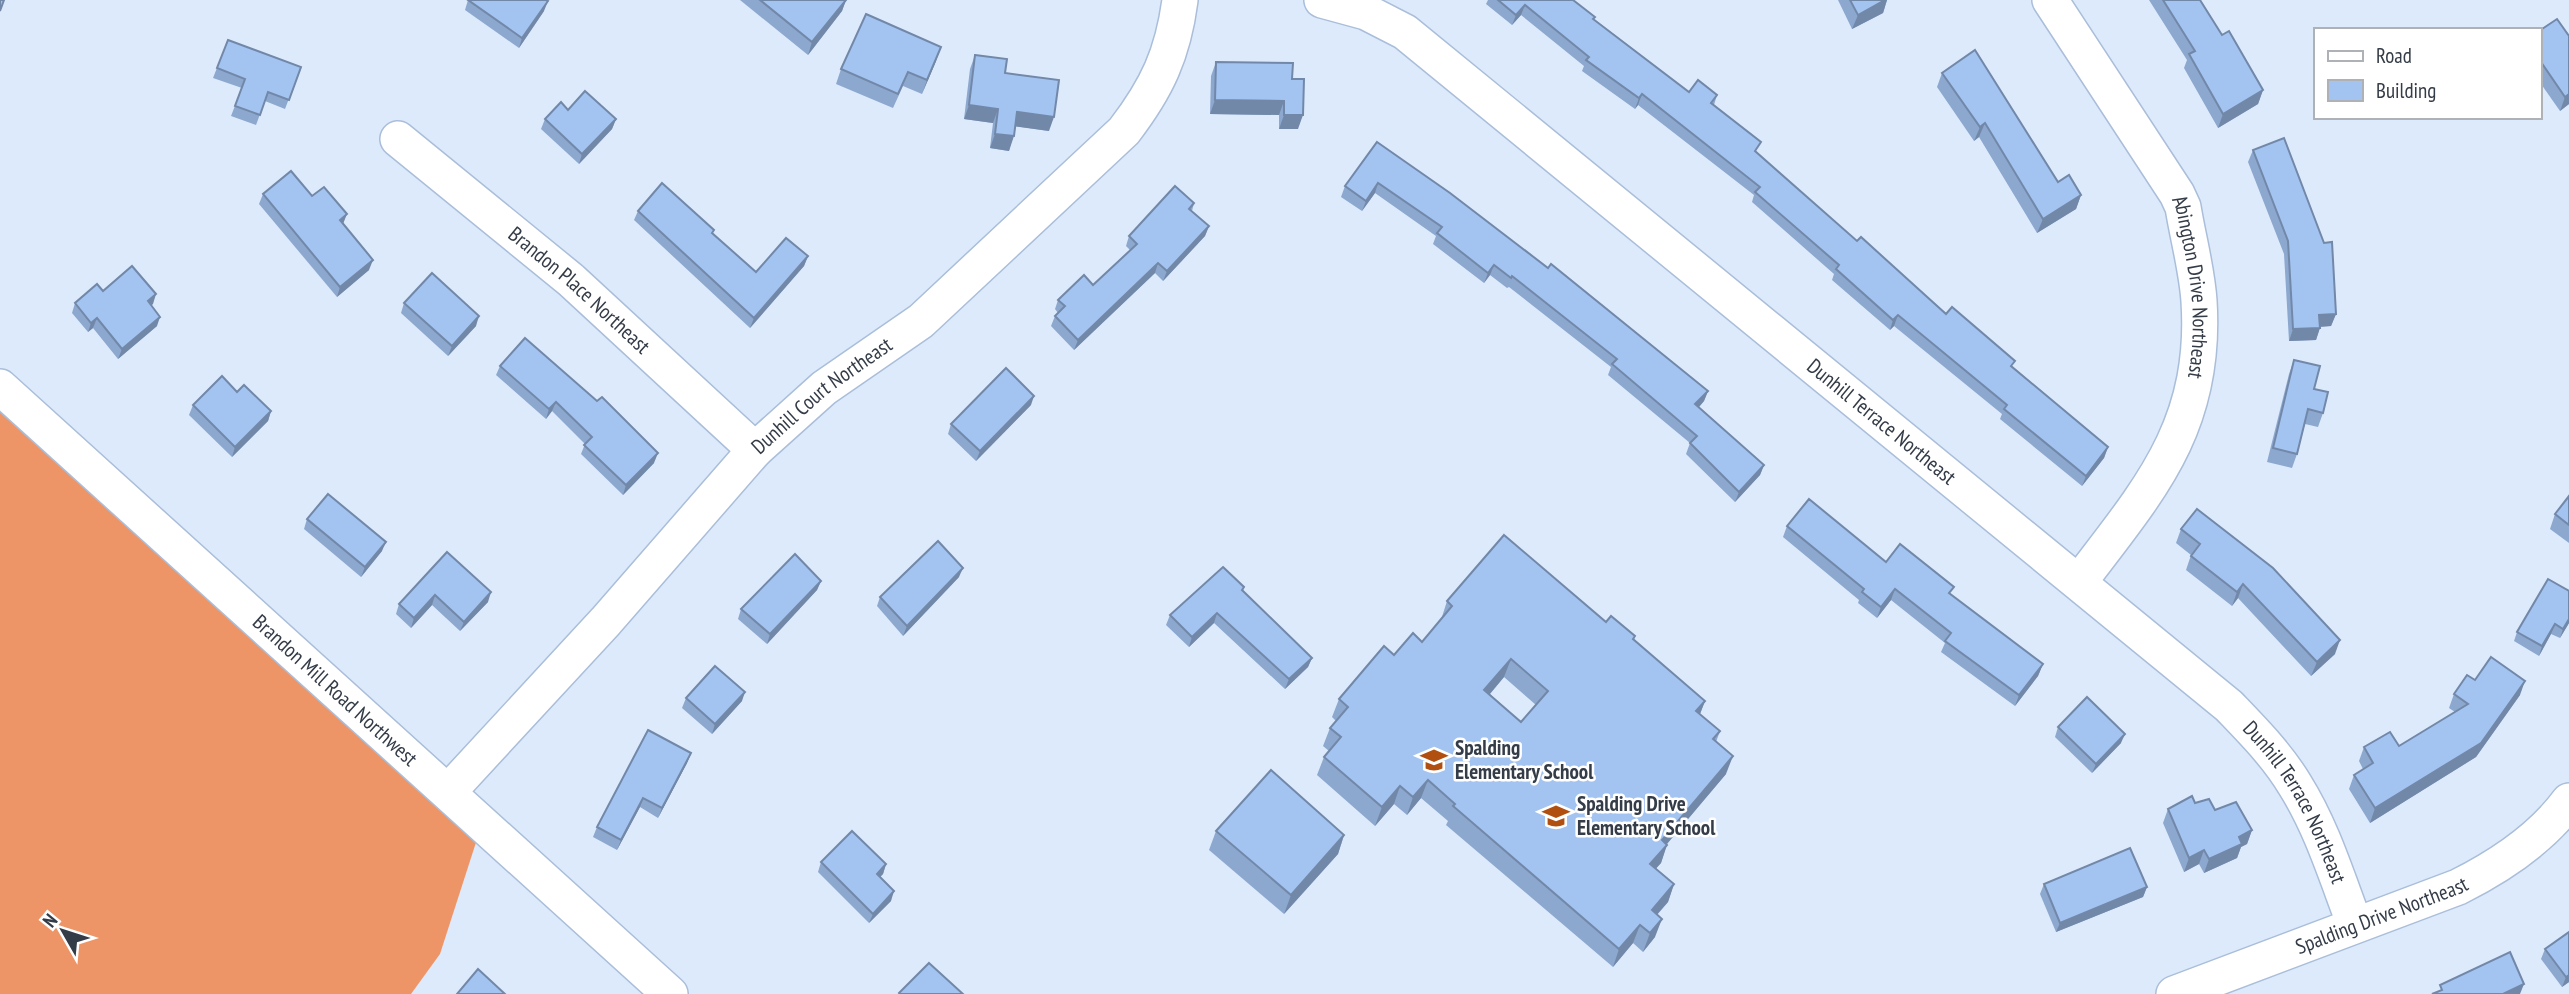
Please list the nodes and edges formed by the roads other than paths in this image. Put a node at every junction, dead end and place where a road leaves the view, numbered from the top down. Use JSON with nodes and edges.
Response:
{"nodes":[{"id":1,"x":1180,"y":0,"type":"edge"},
{"id":2,"x":1322,"y":0,"type":"edge"},
{"id":3,"x":2050,"y":0,"type":"edge"},
{"id":4,"x":398,"y":139,"type":"dead end"},
{"id":5,"x":0,"y":387,"type":"edge"},
{"id":6,"x":755,"y":450,"type":"junction"},
{"id":7,"x":2080,"y":582,"type":"junction"},
{"id":8,"x":448,"y":792,"type":"junction"},
{"id":9,"x":2569,"y":801,"type":"edge"},
{"id":10,"x":2355,"y":925,"type":"junction"},
{"id":11,"x":670,"y":994,"type":"edge"},
{"id":12,"x":2174,"y":994,"type":"edge"}],
"edges":[{"from":1,"to":6,"type":"street","name":"Dunhill Court Northeast"},
{"from":2,"to":7,"type":"street","name":"Dunhill Terrace Northeast"},
{"from":3,"to":7,"type":"street","name":"Abington Drive Northeast"},
{"from":4,"to":6,"type":"street","name":"Brandon Place Northeast"},
{"from":5,"to":8,"type":"street","name":"Brandon Mill Road Northwest"},
{"from":6,"to":8,"type":"street","name":"Dunhill Court Northeast"},
{"from":7,"to":10,"type":"street","name":"Dunhill Terrace Northeast"},
{"from":8,"to":11,"type":"street","name":"Brandon Mill Road Northwest"},
{"from":9,"to":10,"type":"street","name":"Spalding Drive Northeast"},
{"from":10,"to":12,"type":"street","name":"Spalding Drive Northeast"}]}
